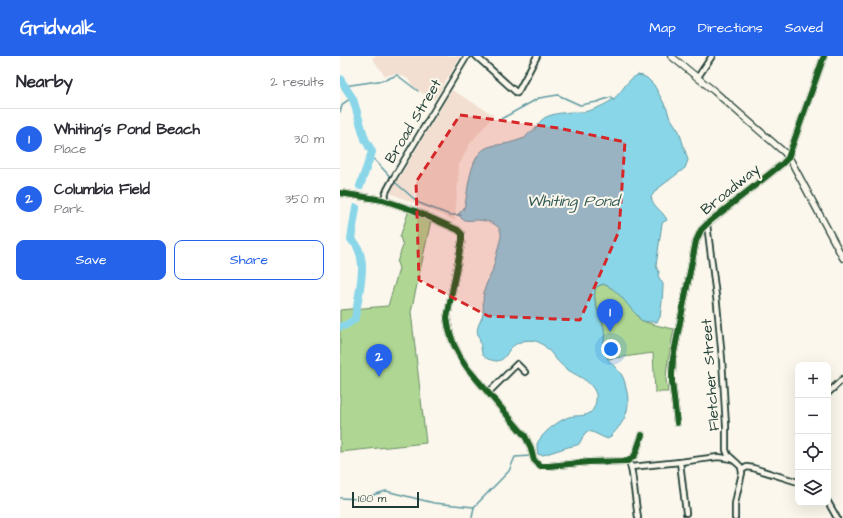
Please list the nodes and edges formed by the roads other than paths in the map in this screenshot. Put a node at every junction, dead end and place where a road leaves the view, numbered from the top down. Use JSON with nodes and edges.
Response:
{"nodes":[{"id":1,"x":467,"y":56,"type":"edge"},
{"id":2,"x":476,"y":56,"type":"edge"},
{"id":3,"x":537,"y":56,"type":"edge"},
{"id":4,"x":671,"y":56,"type":"edge"},
{"id":5,"x":712,"y":56,"type":"edge"},
{"id":6,"x":824,"y":56,"type":"edge"},
{"id":7,"x":698,"y":77,"type":"junction"},
{"id":8,"x":788,"y":158,"type":"junction"},
{"id":9,"x":340,"y":193,"type":"edge"},
{"id":10,"x":383,"y":200,"type":"junction"},
{"id":11,"x":707,"y":224,"type":"junction"},
{"id":12,"x":843,"y":258,"type":"edge"},
{"id":13,"x":525,"y":372,"type":"dead end"},
{"id":14,"x":843,"y":379,"type":"edge"},
{"id":15,"x":831,"y":390,"type":"edge"},
{"id":16,"x":488,"y":393,"type":"junction"},
{"id":17,"x":677,"y":423,"type":"dead end"},
{"id":18,"x":642,"y":435,"type":"dead end"},
{"id":19,"x":732,"y":459,"type":"junction"},
{"id":20,"x":628,"y":460,"type":"junction"},
{"id":21,"x":680,"y":462,"type":"junction"},
{"id":22,"x":631,"y":467,"type":"junction"},
{"id":23,"x":742,"y":470,"type":"junction"},
{"id":24,"x":795,"y":481,"type":"edge"},
{"id":25,"x":831,"y":506,"type":"edge"},
{"id":26,"x":686,"y":513,"type":"dead end"},
{"id":27,"x":638,"y":518,"type":"edge"},
{"id":28,"x":736,"y":518,"type":"edge"},
{"id":29,"x":837,"y":518,"type":"edge"}],
"edges":[{"from":1,"to":10,"type":"street","name":"Broad Street"},
{"from":2,"to":3,"type":"street"},
{"from":4,"to":7,"type":"street"},
{"from":5,"to":7,"type":"street"},
{"from":6,"to":8,"type":"street","name":"Broadway"},
{"from":7,"to":8,"type":"street"},
{"from":8,"to":11,"type":"street","name":"Broadway"},
{"from":8,"to":12,"type":"street"},
{"from":9,"to":10,"type":"street"},
{"from":10,"to":16,"type":"street"},
{"from":11,"to":17,"type":"street","name":"Broadway"},
{"from":11,"to":19,"type":"street","name":"Fletcher Street"},
{"from":13,"to":16,"type":"street"},
{"from":14,"to":15,"type":"street"},
{"from":16,"to":20,"type":"street"},
{"from":18,"to":20,"type":"street"},
{"from":19,"to":21,"type":"street"},
{"from":19,"to":23,"type":"street","name":"Fletcher Street"},
{"from":20,"to":22,"type":"street"},
{"from":21,"to":22,"type":"street"},
{"from":21,"to":26,"type":"street"},
{"from":22,"to":27,"type":"street"},
{"from":23,"to":24,"type":"street"},
{"from":23,"to":28,"type":"street"},
{"from":25,"to":29,"type":"street"}]}
